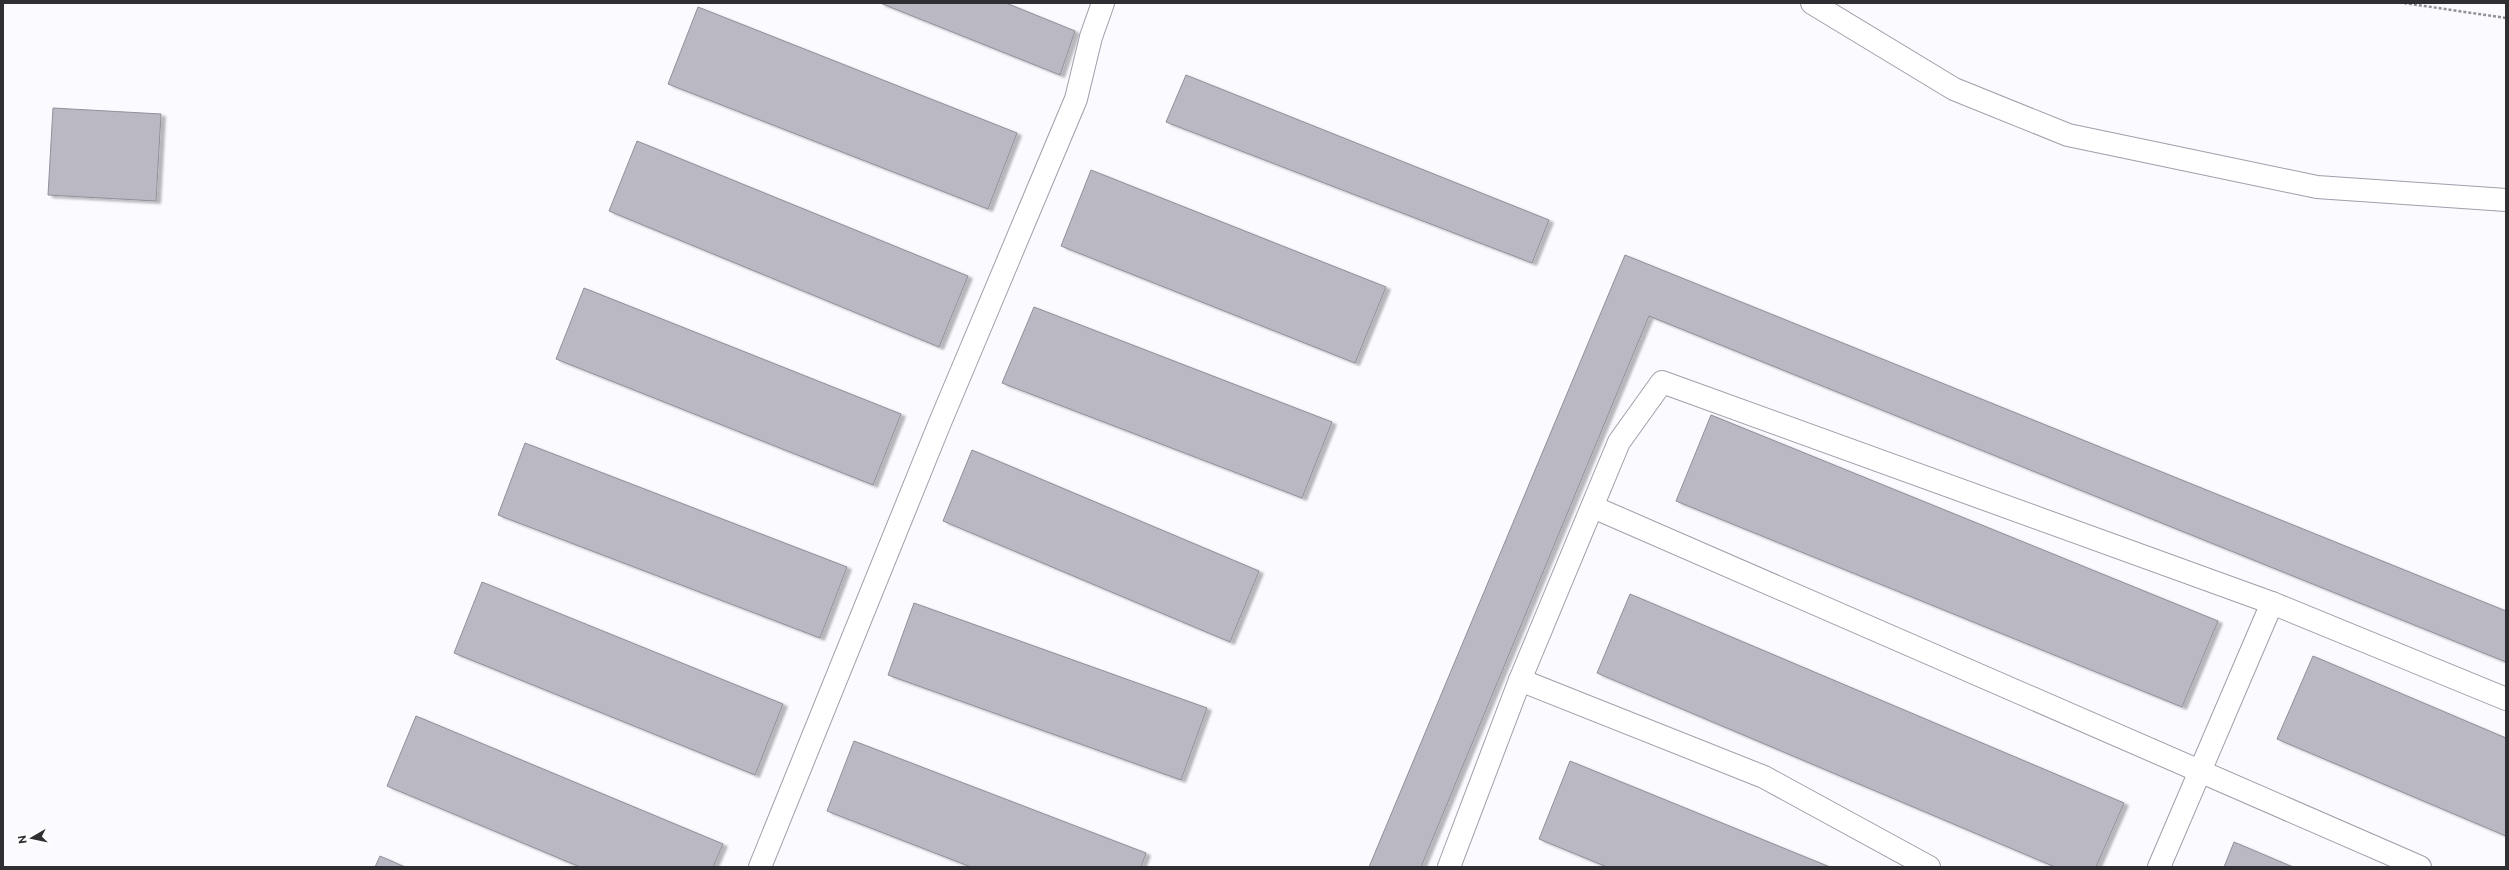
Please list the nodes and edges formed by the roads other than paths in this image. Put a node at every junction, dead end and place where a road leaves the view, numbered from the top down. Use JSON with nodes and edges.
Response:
{"nodes":[{"id":1,"x":1103,"y":3,"type":"edge"},
{"id":2,"x":1812,"y":3,"type":"edge"},
{"id":3,"x":2506,"y":200,"type":"edge"},
{"id":4,"x":1593,"y":507,"type":"junction"},
{"id":5,"x":2272,"y":603,"type":"junction"},
{"id":6,"x":1520,"y":680,"type":"junction"},
{"id":7,"x":2506,"y":698,"type":"edge"},
{"id":8,"x":2199,"y":772,"type":"junction"},
{"id":9,"x":760,"y":867,"type":"edge"},
{"id":10,"x":1449,"y":867,"type":"edge"},
{"id":11,"x":1929,"y":867,"type":"edge"},
{"id":12,"x":2159,"y":867,"type":"edge"},
{"id":13,"x":2420,"y":867,"type":"edge"}],
"edges":[{"from":1,"to":9,"type":"street"},
{"from":2,"to":3,"type":"street"},
{"from":4,"to":5,"type":"street"},
{"from":4,"to":6,"type":"street"},
{"from":4,"to":8,"type":"street"},
{"from":5,"to":7,"type":"street"},
{"from":5,"to":8,"type":"street"},
{"from":6,"to":10,"type":"street"},
{"from":6,"to":11,"type":"street"},
{"from":8,"to":12,"type":"street"},
{"from":8,"to":13,"type":"street"}]}
